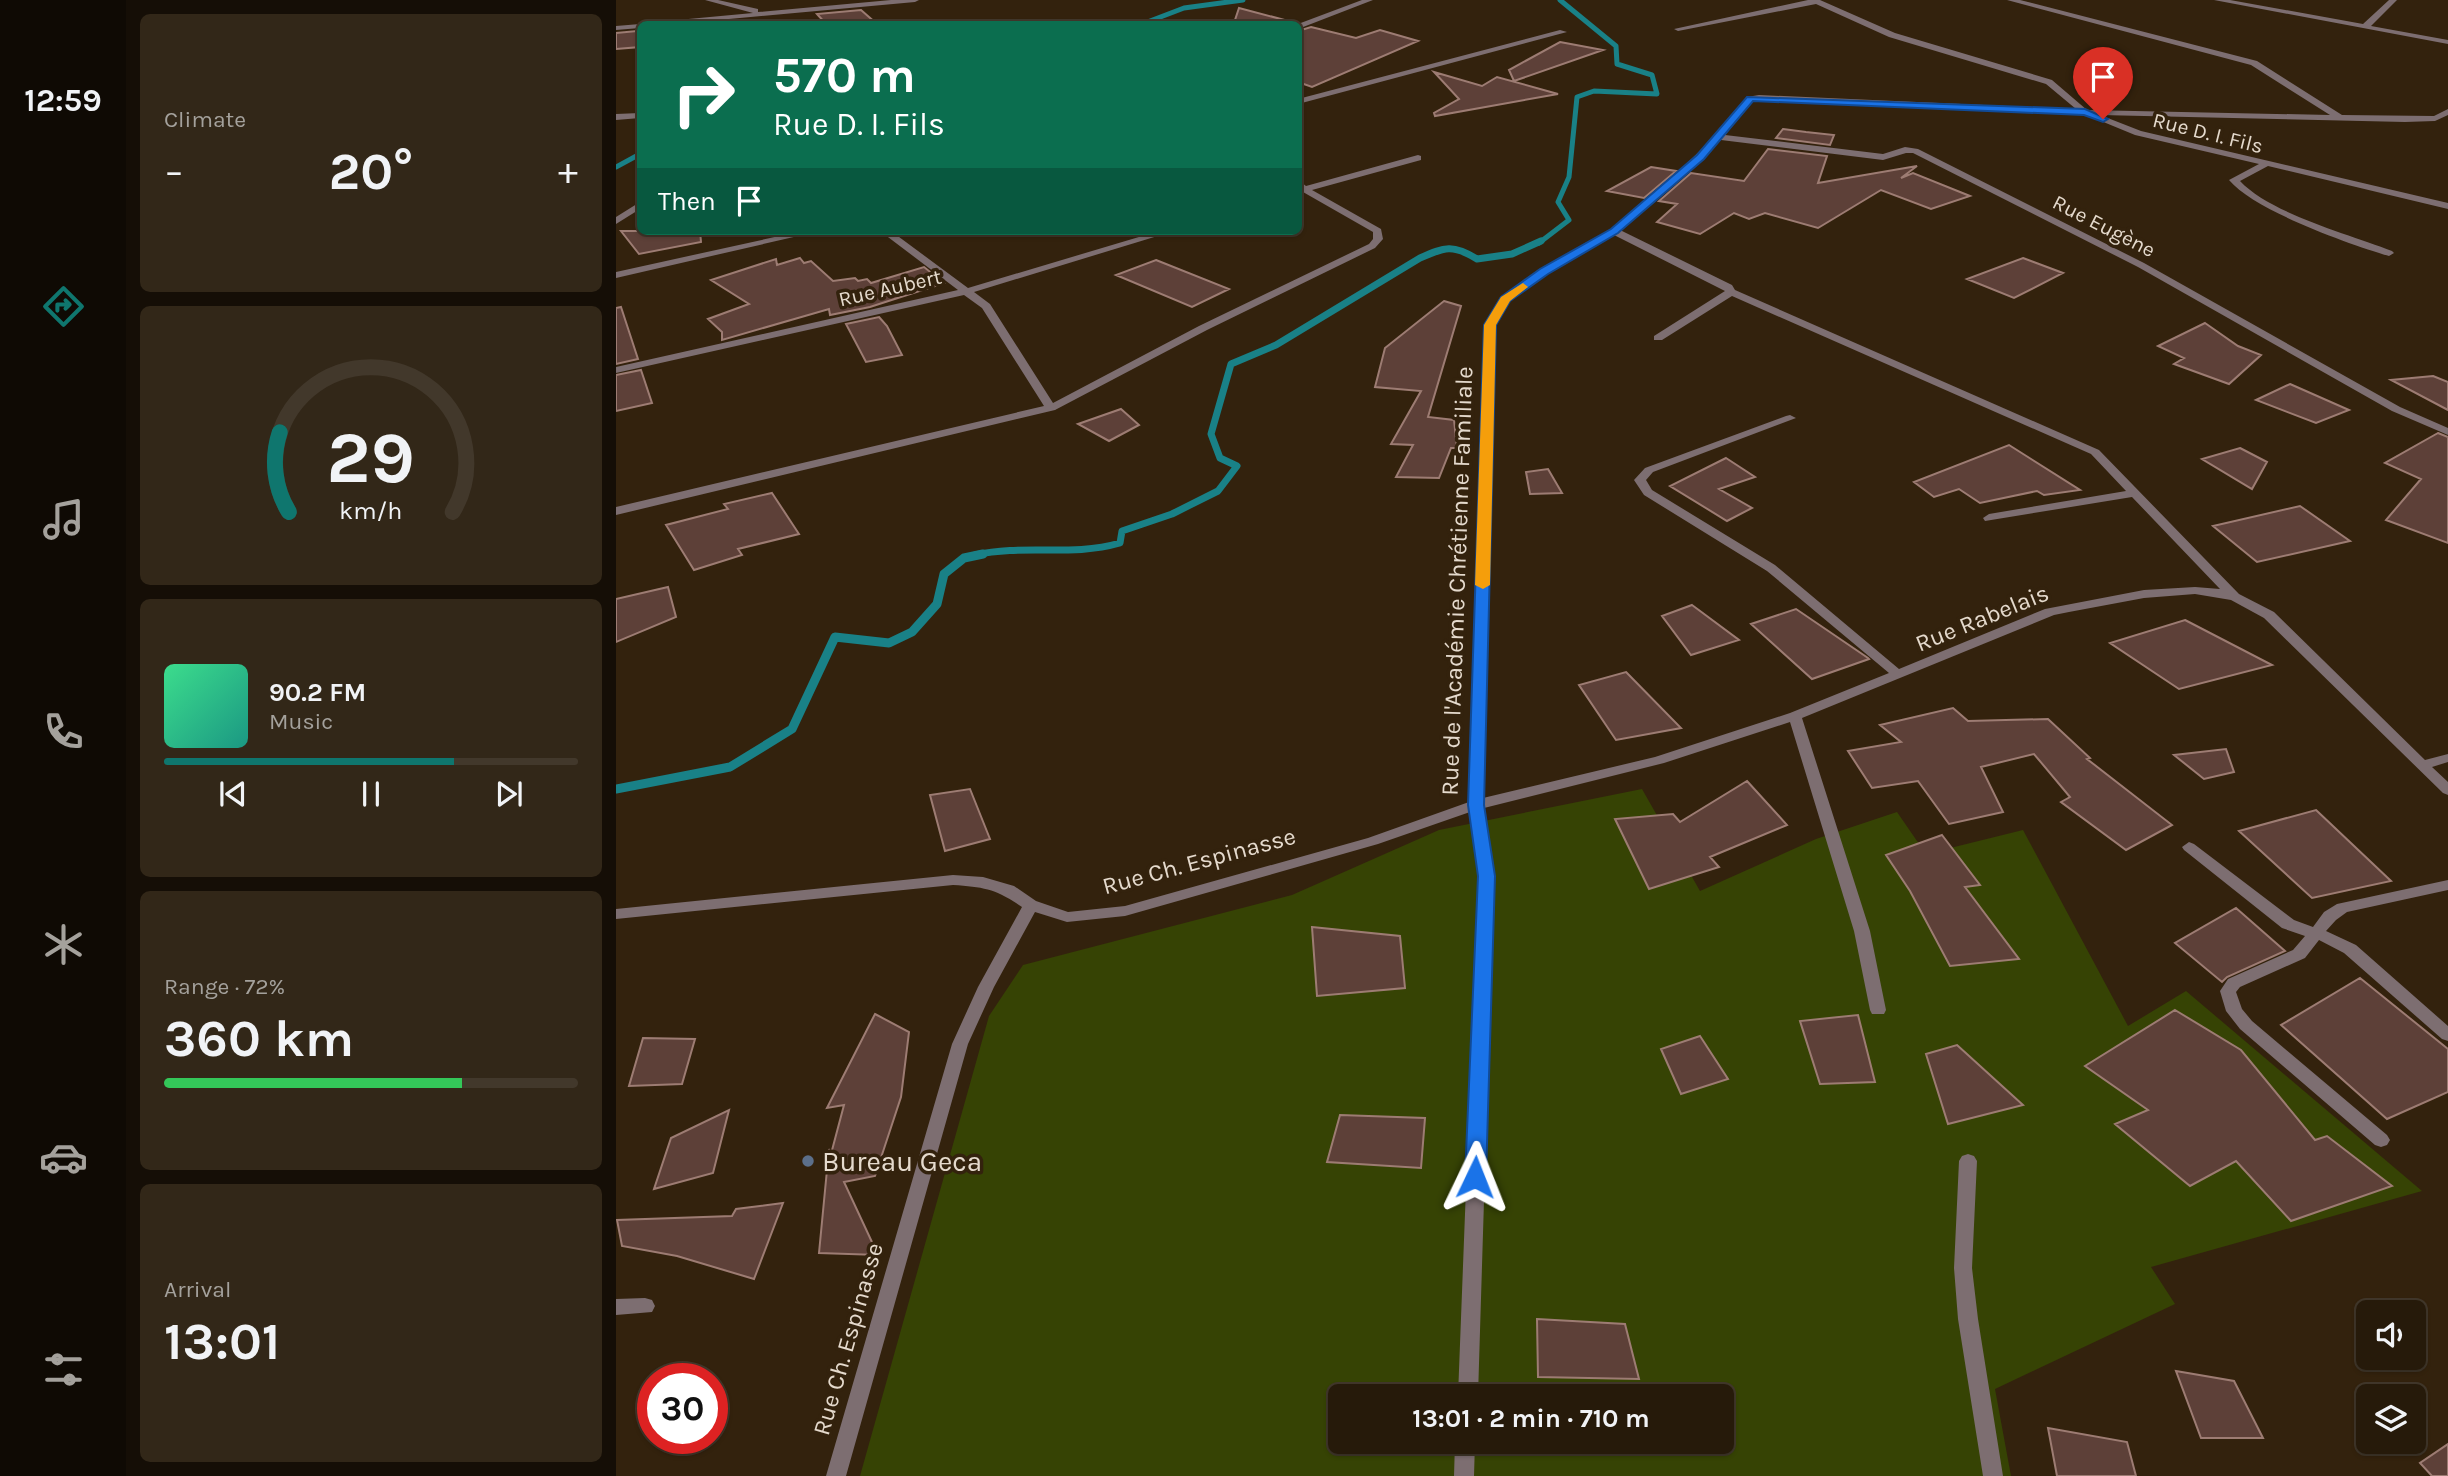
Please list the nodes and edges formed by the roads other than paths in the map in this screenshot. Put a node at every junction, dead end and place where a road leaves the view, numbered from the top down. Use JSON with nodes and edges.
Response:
{"nodes":[{"id":1,"x":709,"y":0,"type":"edge"},
{"id":2,"x":915,"y":0,"type":"edge"},
{"id":3,"x":1369,"y":0,"type":"edge"},
{"id":4,"x":2011,"y":0,"type":"edge"},
{"id":5,"x":2218,"y":0,"type":"edge"},
{"id":6,"x":2393,"y":0,"type":"edge"},
{"id":7,"x":1815,"y":1,"type":"edge"},
{"id":8,"x":781,"y":13,"type":"junction"},
{"id":9,"x":766,"y":14,"type":"junction"},
{"id":10,"x":714,"y":21,"type":"edge"},
{"id":11,"x":792,"y":21,"type":"edge"},
{"id":12,"x":1302,"y":25,"type":"edge"},
{"id":13,"x":637,"y":26,"type":"edge"},
{"id":14,"x":2365,"y":27,"type":"junction"},
{"id":15,"x":616,"y":28,"type":"edge"},
{"id":16,"x":1678,"y":29,"type":"dead end"},
{"id":17,"x":1563,"y":32,"type":"dead end"},
{"id":18,"x":2448,"y":42,"type":"edge"},
{"id":19,"x":1750,"y":99,"type":"joint"},
{"id":20,"x":1302,"y":101,"type":"edge"},
{"id":21,"x":2085,"y":112,"type":"junction"},
{"id":22,"x":2448,"y":112,"type":"edge"},
{"id":23,"x":637,"y":116,"type":"edge"},
{"id":24,"x":616,"y":117,"type":"edge"},
{"id":25,"x":2339,"y":117,"type":"junction"},
{"id":26,"x":1719,"y":137,"type":"junction"},
{"id":27,"x":1418,"y":158,"type":"dead end"},
{"id":28,"x":2264,"y":165,"type":"junction"},
{"id":29,"x":1302,"y":187,"type":"edge"},
{"id":30,"x":1302,"y":189,"type":"edge"},
{"id":31,"x":2448,"y":206,"type":"edge"},
{"id":32,"x":637,"y":207,"type":"edge"},
{"id":33,"x":616,"y":221,"type":"edge"},
{"id":34,"x":1614,"y":231,"type":"junction"},
{"id":35,"x":797,"y":235,"type":"edge"},
{"id":36,"x":890,"y":235,"type":"edge"},
{"id":37,"x":1155,"y":235,"type":"edge"},
{"id":38,"x":2389,"y":253,"type":"dead end"},
{"id":39,"x":616,"y":275,"type":"edge"},
{"id":40,"x":968,"y":291,"type":"junction"},
{"id":41,"x":1731,"y":292,"type":"junction"},
{"id":42,"x":1658,"y":338,"type":"dead end"},
{"id":43,"x":616,"y":370,"type":"edge"},
{"id":44,"x":1051,"y":408,"type":"junction"},
{"id":45,"x":1790,"y":418,"type":"dead end"},
{"id":46,"x":2448,"y":432,"type":"edge"},
{"id":47,"x":2134,"y":492,"type":"junction"},
{"id":48,"x":616,"y":511,"type":"edge"},
{"id":49,"x":1989,"y":518,"type":"dead end"},
{"id":50,"x":2234,"y":596,"type":"junction"},
{"id":51,"x":1899,"y":675,"type":"junction"},
{"id":52,"x":1795,"y":716,"type":"junction"},
{"id":53,"x":2448,"y":758,"type":"edge"},
{"id":54,"x":2422,"y":765,"type":"junction"},
{"id":55,"x":2448,"y":790,"type":"edge"},
{"id":56,"x":1476,"y":805,"type":"junction"},
{"id":57,"x":2189,"y":847,"type":"dead end"},
{"id":58,"x":2448,"y":885,"type":"edge"},
{"id":59,"x":1031,"y":905,"type":"junction"},
{"id":60,"x":616,"y":914,"type":"edge"},
{"id":61,"x":2316,"y":932,"type":"junction"},
{"id":62,"x":1878,"y":1010,"type":"dead end"},
{"id":63,"x":2448,"y":1035,"type":"edge"},
{"id":64,"x":2381,"y":1140,"type":"dead end"},
{"id":65,"x":1968,"y":1161,"type":"dead end"},
{"id":66,"x":645,"y":1306,"type":"dead end"},
{"id":67,"x":616,"y":1307,"type":"edge"},
{"id":68,"x":1468,"y":1384,"type":"edge"},
{"id":69,"x":1465,"y":1454,"type":"edge"},
{"id":70,"x":836,"y":1476,"type":"edge"},
{"id":71,"x":1464,"y":1476,"type":"edge"},
{"id":72,"x":1993,"y":1476,"type":"edge"}],
"edges":[{"from":1,"to":9,"type":"street"},
{"from":2,"to":8,"type":"street"},
{"from":3,"to":12,"type":"street"},
{"from":4,"to":25,"type":"street"},
{"from":5,"to":14,"type":"street"},
{"from":6,"to":14,"type":"street"},
{"from":7,"to":16,"type":"street"},
{"from":7,"to":21,"type":"street"},
{"from":8,"to":9,"type":"street"},
{"from":8,"to":11,"type":"street"},
{"from":9,"to":10,"type":"street"},
{"from":13,"to":15,"type":"street"},
{"from":14,"to":18,"type":"street"},
{"from":17,"to":20,"type":"street"},
{"from":19,"to":21,"type":"street","name":"Rue D. I. Fils"},
{"from":19,"to":26,"type":"street","name":"Rue de l'Académie Chrétienne Familiale"},
{"from":21,"to":25,"type":"street"},
{"from":21,"to":28,"type":"street","name":"Rue D. I. Fils"},
{"from":22,"to":25,"type":"street"},
{"from":23,"to":24,"type":"street"},
{"from":26,"to":34,"type":"street","name":"Rue de l'Académie Chrétienne Familiale"},
{"from":26,"to":46,"type":"street","name":"Rue Eugène"},
{"from":27,"to":29,"type":"street"},
{"from":28,"to":31,"type":"street","name":"Rue D. I. Fils"},
{"from":28,"to":38,"type":"street"},
{"from":30,"to":44,"type":"street"},
{"from":32,"to":33,"type":"street"},
{"from":34,"to":41,"type":"street"},
{"from":34,"to":56,"type":"street","name":"Rue de l'Académie Chrétienne Familiale"},
{"from":35,"to":39,"type":"street"},
{"from":36,"to":40,"type":"street"},
{"from":37,"to":40,"type":"street","name":"Rue Aubert"},
{"from":40,"to":43,"type":"street","name":"Rue Aubert"},
{"from":40,"to":44,"type":"street"},
{"from":41,"to":42,"type":"street"},
{"from":41,"to":47,"type":"street"},
{"from":44,"to":48,"type":"street"},
{"from":45,"to":51,"type":"street"},
{"from":47,"to":49,"type":"street"},
{"from":47,"to":50,"type":"street"},
{"from":50,"to":51,"type":"street","name":"Rue Rabelais"},
{"from":50,"to":54,"type":"street","name":"Rue Rabelais"},
{"from":51,"to":52,"type":"street","name":"Rue Rabelais"},
{"from":52,"to":56,"type":"street","name":"Rue Rabelais"},
{"from":52,"to":62,"type":"street"},
{"from":53,"to":54,"type":"street"},
{"from":54,"to":55,"type":"street","name":"Rue Rabelais"},
{"from":56,"to":59,"type":"street","name":"Rue Ch. Espinasse"},
{"from":56,"to":68,"type":"street","name":"Rue de l'Académie Chrétienne Familiale"},
{"from":57,"to":61,"type":"street"},
{"from":58,"to":61,"type":"street"},
{"from":59,"to":60,"type":"street"},
{"from":59,"to":70,"type":"street","name":"Rue Ch. Espinasse"},
{"from":61,"to":63,"type":"street"},
{"from":61,"to":64,"type":"street"},
{"from":65,"to":72,"type":"street"},
{"from":66,"to":67,"type":"street"},
{"from":69,"to":71,"type":"street"}]}
